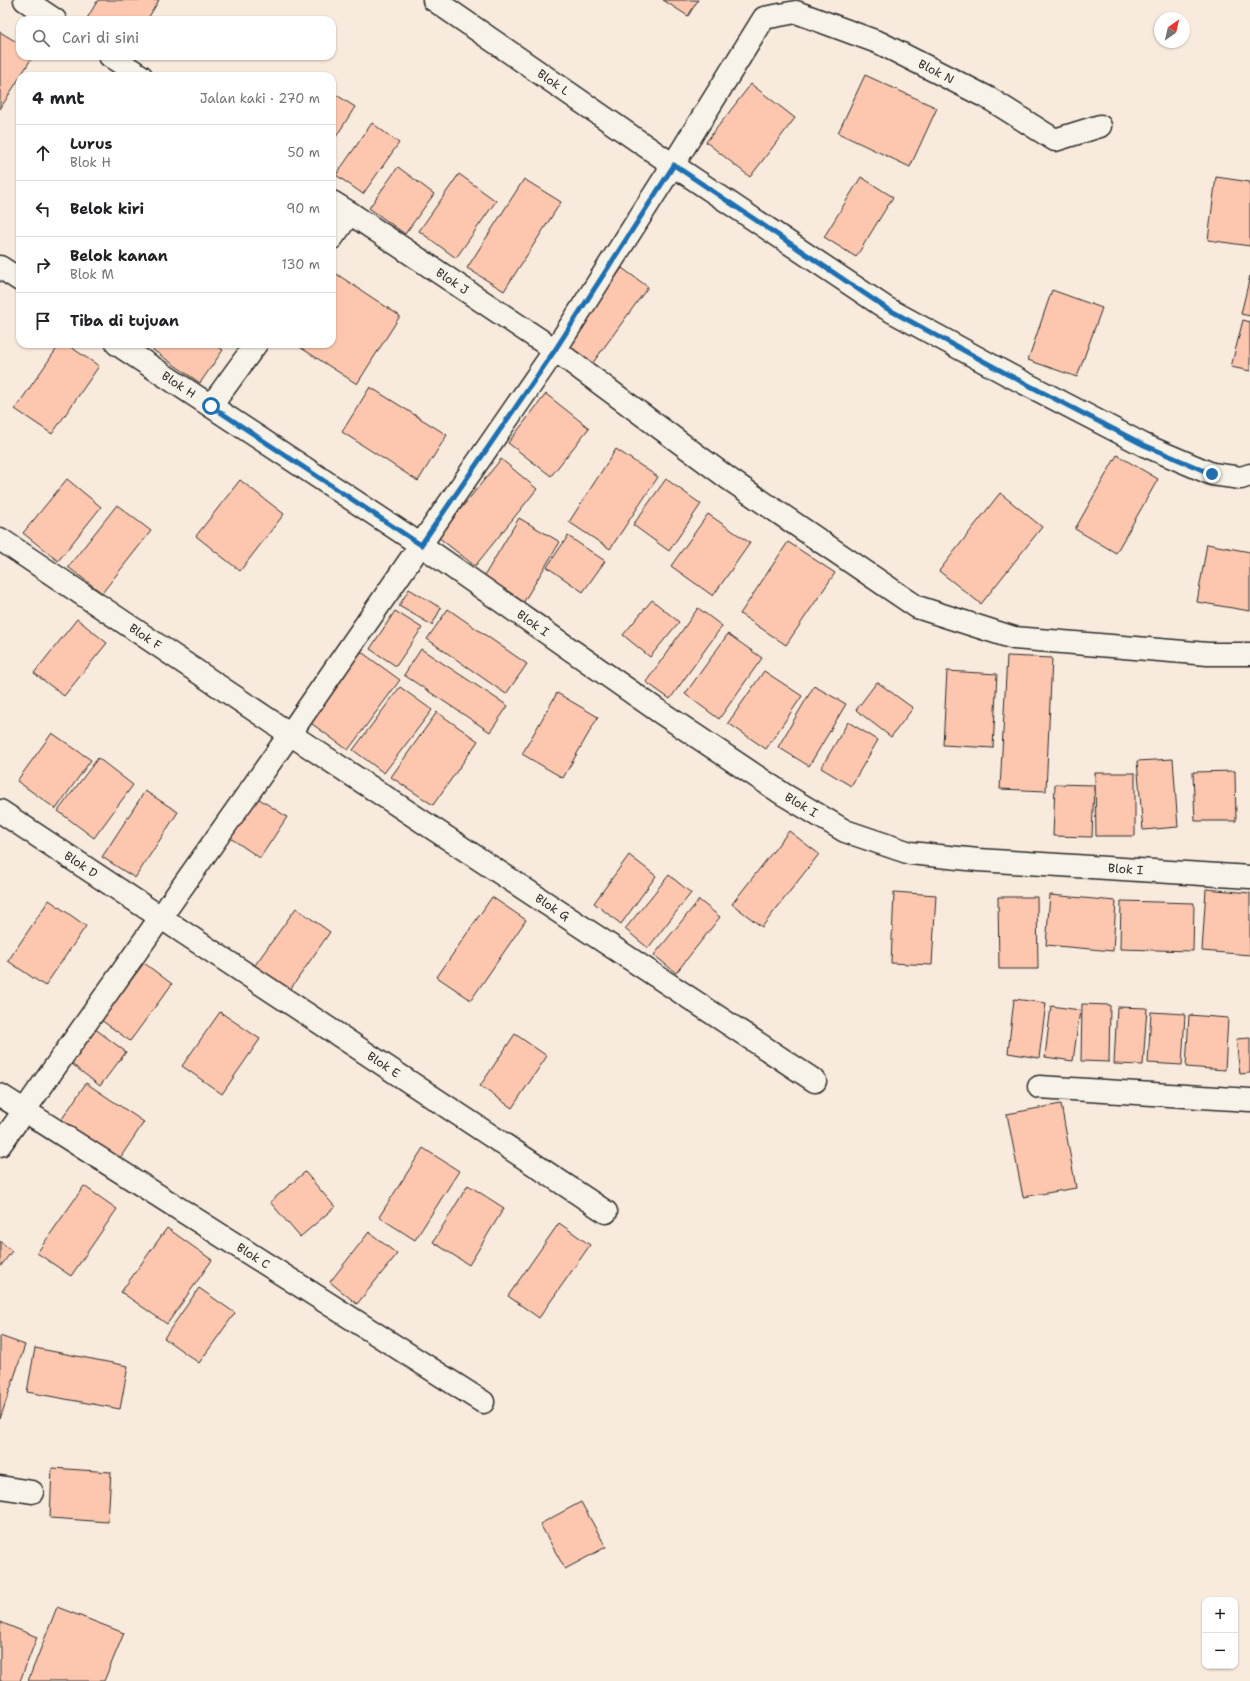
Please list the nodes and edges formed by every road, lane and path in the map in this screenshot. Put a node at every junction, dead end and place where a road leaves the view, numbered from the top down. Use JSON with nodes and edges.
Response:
{"nodes":[{"id":1,"x":25,"y":0,"type":"edge"},
{"id":2,"x":434,"y":0,"type":"edge"},
{"id":3,"x":794,"y":6,"type":"edge"},
{"id":4,"x":49,"y":16,"type":"edge"},
{"id":5,"x":116,"y":60,"type":"edge"},
{"id":6,"x":135,"y":72,"type":"edge"},
{"id":7,"x":1100,"y":126,"type":"dead end"},
{"id":8,"x":674,"y":165,"type":"junction"},
{"id":9,"x":341,"y":207,"type":"edge"},
{"id":10,"x":336,"y":224,"type":"edge"},
{"id":11,"x":0,"y":267,"type":"edge"},
{"id":12,"x":16,"y":277,"type":"edge"},
{"id":13,"x":123,"y":348,"type":"edge"},
{"id":14,"x":253,"y":348,"type":"edge"},
{"id":15,"x":555,"y":350,"type":"junction"},
{"id":16,"x":211,"y":406,"type":"junction"},
{"id":17,"x":1250,"y":475,"type":"edge"},
{"id":18,"x":0,"y":539,"type":"edge"},
{"id":19,"x":421,"y":545,"type":"junction"},
{"id":20,"x":1250,"y":654,"type":"edge"},
{"id":21,"x":290,"y":734,"type":"junction"},
{"id":22,"x":0,"y":811,"type":"edge"},
{"id":23,"x":1250,"y":877,"type":"edge"},
{"id":24,"x":161,"y":918,"type":"junction"},
{"id":25,"x":815,"y":1081,"type":"dead end"},
{"id":26,"x":1039,"y":1087,"type":"dead end"},
{"id":27,"x":0,"y":1095,"type":"edge"},
{"id":28,"x":1250,"y":1100,"type":"edge"},
{"id":29,"x":23,"y":1111,"type":"junction"},
{"id":30,"x":0,"y":1145,"type":"edge"},
{"id":31,"x":606,"y":1212,"type":"dead end"},
{"id":32,"x":483,"y":1402,"type":"dead end"},
{"id":33,"x":0,"y":1487,"type":"edge"},
{"id":34,"x":32,"y":1492,"type":"dead end"}],
"edges":[{"from":1,"to":4,"type":"street"},
{"from":2,"to":8,"type":"street","name":"Blok L"},
{"from":3,"to":7,"type":"street","name":"Blok N"},
{"from":3,"to":8,"type":"street","name":"Blok N"},
{"from":5,"to":6,"type":"street"},
{"from":8,"to":15,"type":"street"},
{"from":8,"to":17,"type":"street","name":"Blok L"},
{"from":9,"to":10,"type":"street","name":"Blok J"},
{"from":9,"to":15,"type":"street","name":"Blok J"},
{"from":11,"to":12,"type":"street"},
{"from":13,"to":16,"type":"street","name":"Blok H"},
{"from":14,"to":16,"type":"street"},
{"from":15,"to":19,"type":"street"},
{"from":15,"to":20,"type":"street","name":"Blok J"},
{"from":16,"to":19,"type":"street","name":"Blok H"},
{"from":18,"to":21,"type":"street","name":"Blok F"},
{"from":19,"to":21,"type":"street"},
{"from":19,"to":23,"type":"street","name":"Blok I"},
{"from":21,"to":24,"type":"street"},
{"from":21,"to":25,"type":"street","name":"Blok G"},
{"from":22,"to":24,"type":"street","name":"Blok D"},
{"from":24,"to":29,"type":"street"},
{"from":24,"to":31,"type":"street","name":"Blok E"},
{"from":26,"to":28,"type":"street"},
{"from":27,"to":29,"type":"street","name":"Blok C"},
{"from":29,"to":30,"type":"street"},
{"from":29,"to":32,"type":"street","name":"Blok C"},
{"from":33,"to":34,"type":"street"}]}
